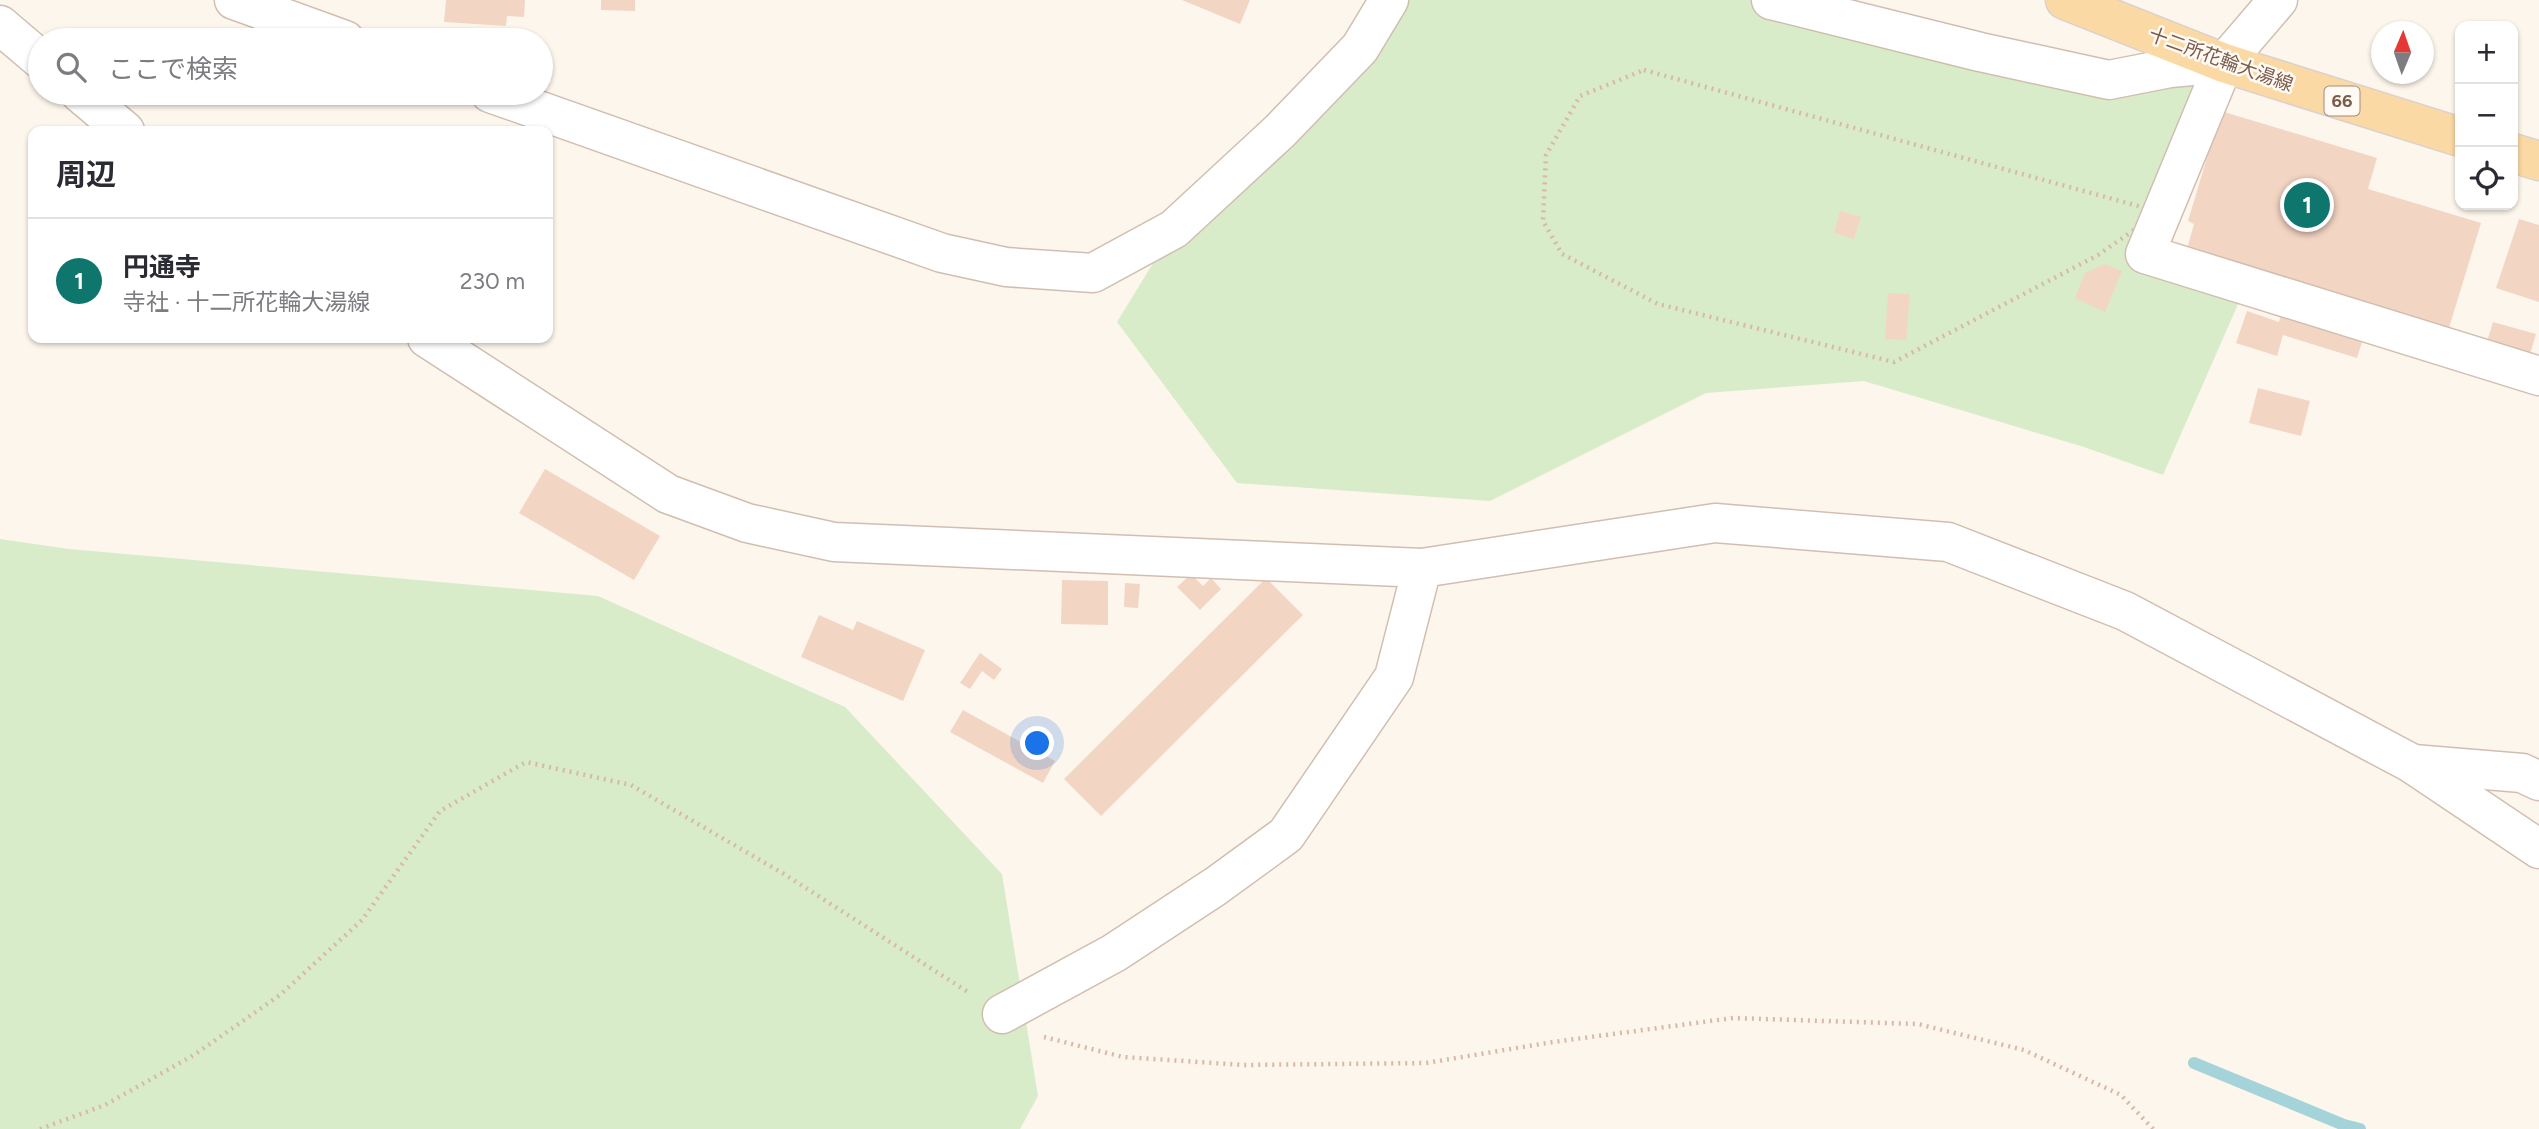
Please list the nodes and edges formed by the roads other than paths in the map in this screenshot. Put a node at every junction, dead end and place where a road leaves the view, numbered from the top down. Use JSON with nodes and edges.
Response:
{"nodes":[{"id":1,"x":234,"y":0,"type":"edge"},
{"id":2,"x":1390,"y":0,"type":"edge"},
{"id":3,"x":1771,"y":0,"type":"edge"},
{"id":4,"x":2065,"y":0,"type":"edge"},
{"id":5,"x":2278,"y":0,"type":"edge"},
{"id":6,"x":0,"y":25,"type":"edge"},
{"id":7,"x":312,"y":28,"type":"edge"},
{"id":8,"x":28,"y":49,"type":"edge"},
{"id":9,"x":2224,"y":63,"type":"junction"},
{"id":10,"x":94,"y":105,"type":"edge"},
{"id":11,"x":524,"y":105,"type":"edge"},
{"id":12,"x":119,"y":126,"type":"edge"},
{"id":13,"x":2455,"y":135,"type":"edge"},
{"id":14,"x":2518,"y":155,"type":"edge"},
{"id":15,"x":2539,"y":161,"type":"edge"},
{"id":16,"x":435,"y":343,"type":"edge"},
{"id":17,"x":2539,"y":376,"type":"edge"},
{"id":18,"x":1422,"y":568,"type":"junction"},
{"id":19,"x":2411,"y":763,"type":"junction"},
{"id":20,"x":2539,"y":781,"type":"edge"},
{"id":21,"x":2539,"y":849,"type":"edge"},
{"id":22,"x":1002,"y":1014,"type":"road end"}],
"edges":[{"from":1,"to":7,"type":"street"},
{"from":2,"to":11,"type":"street"},
{"from":3,"to":9,"type":"street"},
{"from":4,"to":9,"type":"main road","name":"十二所花輪大湯線","number":"66"},
{"from":5,"to":9,"type":"street"},
{"from":6,"to":8,"type":"street"},
{"from":9,"to":13,"type":"main road","name":"十二所花輪大湯線","number":"66"},
{"from":9,"to":17,"type":"street"},
{"from":10,"to":12,"type":"street"},
{"from":14,"to":15,"type":"main road"},
{"from":16,"to":18,"type":"street"},
{"from":18,"to":19,"type":"street"},
{"from":18,"to":22,"type":"street"},
{"from":19,"to":20,"type":"street"},
{"from":19,"to":21,"type":"street"}]}
